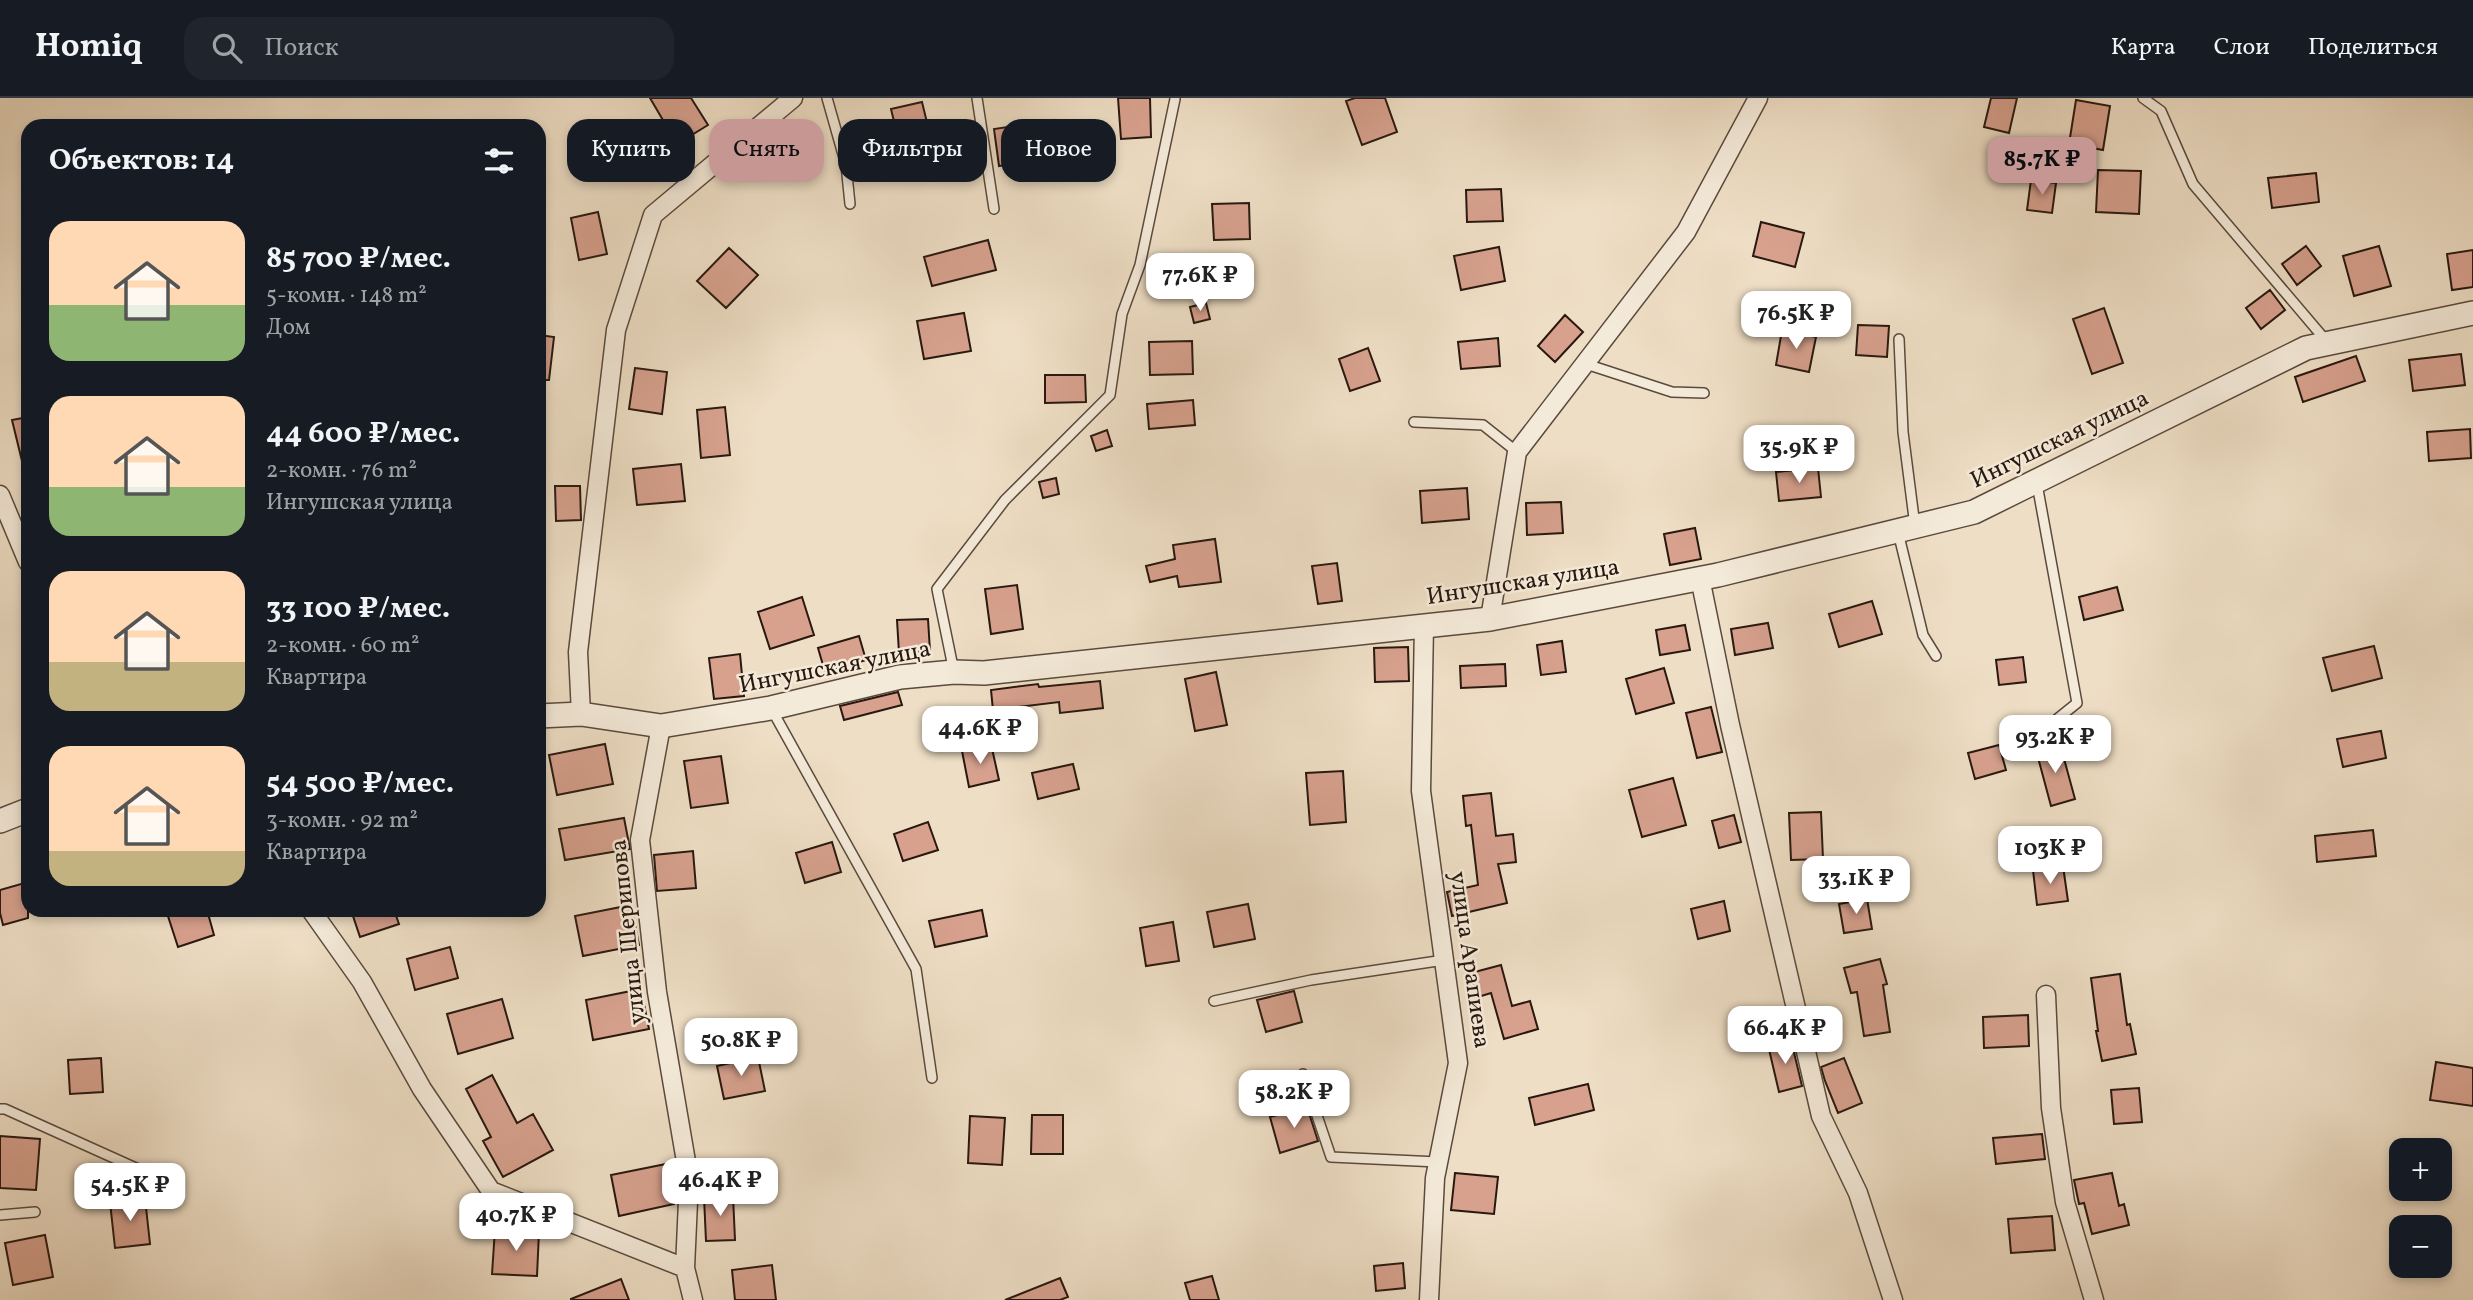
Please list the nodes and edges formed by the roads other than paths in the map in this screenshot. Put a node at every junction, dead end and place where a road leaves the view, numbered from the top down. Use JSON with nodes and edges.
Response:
{"nodes":[{"id":1,"x":793,"y":98,"type":"edge"},
{"id":2,"x":827,"y":98,"type":"edge"},
{"id":3,"x":977,"y":98,"type":"edge"},
{"id":4,"x":1758,"y":98,"type":"edge"},
{"id":5,"x":2143,"y":98,"type":"edge"},
{"id":6,"x":1175,"y":99,"type":"edge"},
{"id":7,"x":850,"y":204,"type":"dead end"},
{"id":8,"x":994,"y":209,"type":"dead end"},
{"id":9,"x":2473,"y":313,"type":"edge"},
{"id":10,"x":1899,"y":340,"type":"dead end"},
{"id":11,"x":2328,"y":343,"type":"junction"},
{"id":12,"x":1586,"y":364,"type":"junction"},
{"id":13,"x":1704,"y":393,"type":"dead end"},
{"id":14,"x":1413,"y":422,"type":"dead end"},
{"id":15,"x":1517,"y":452,"type":"junction"},
{"id":16,"x":2037,"y":481,"type":"junction"},
{"id":17,"x":0,"y":495,"type":"edge"},
{"id":18,"x":1906,"y":528,"type":"junction"},
{"id":19,"x":21,"y":545,"type":"edge"},
{"id":20,"x":1700,"y":578,"type":"junction"},
{"id":21,"x":1490,"y":619,"type":"junction"},
{"id":22,"x":1424,"y":625,"type":"junction"},
{"id":23,"x":1936,"y":656,"type":"dead end"},
{"id":24,"x":954,"y":672,"type":"junction"},
{"id":25,"x":771,"y":708,"type":"junction"},
{"id":26,"x":581,"y":714,"type":"junction"},
{"id":27,"x":546,"y":716,"type":"edge"},
{"id":28,"x":661,"y":726,"type":"junction"},
{"id":29,"x":2031,"y":740,"type":"dead end"},
{"id":30,"x":21,"y":813,"type":"edge"},
{"id":31,"x":0,"y":821,"type":"edge"},
{"id":32,"x":316,"y":917,"type":"edge"},
{"id":33,"x":1444,"y":960,"type":"junction"},
{"id":34,"x":2046,"y":995,"type":"dead end"},
{"id":35,"x":1214,"y":1001,"type":"dead end"},
{"id":36,"x":1303,"y":1074,"type":"dead end"},
{"id":37,"x":932,"y":1077,"type":"dead end"},
{"id":38,"x":0,"y":1109,"type":"edge"},
{"id":39,"x":1438,"y":1162,"type":"junction"},
{"id":40,"x":147,"y":1173,"type":"dead end"},
{"id":41,"x":35,"y":1212,"type":"dead end"},
{"id":42,"x":0,"y":1215,"type":"edge"},
{"id":43,"x":685,"y":1268,"type":"junction"},
{"id":44,"x":693,"y":1300,"type":"edge"},
{"id":45,"x":1429,"y":1300,"type":"edge"},
{"id":46,"x":1893,"y":1300,"type":"edge"},
{"id":47,"x":2094,"y":1300,"type":"edge"}],
"edges":[{"from":1,"to":26,"type":"street"},
{"from":2,"to":7,"type":"lane"},
{"from":3,"to":8,"type":"lane"},
{"from":4,"to":12,"type":"street"},
{"from":5,"to":11,"type":"lane"},
{"from":6,"to":24,"type":"lane"},
{"from":9,"to":11,"type":"street","name":"Ингушская улица"},
{"from":10,"to":18,"type":"lane"},
{"from":11,"to":16,"type":"street","name":"Ингушская улица"},
{"from":12,"to":13,"type":"lane"},
{"from":12,"to":15,"type":"street"},
{"from":14,"to":15,"type":"lane"},
{"from":15,"to":21,"type":"street"},
{"from":16,"to":18,"type":"street","name":"Ингушская улица"},
{"from":16,"to":29,"type":"lane"},
{"from":17,"to":19,"type":"street"},
{"from":18,"to":20,"type":"street","name":"Ингушская улица"},
{"from":18,"to":23,"type":"lane"},
{"from":20,"to":21,"type":"street","name":"Ингушская улица"},
{"from":20,"to":46,"type":"street"},
{"from":21,"to":22,"type":"street","name":"Ингушская улица"},
{"from":22,"to":24,"type":"street","name":"Ингушская улица"},
{"from":22,"to":33,"type":"street","name":"улица Арапиева"},
{"from":24,"to":25,"type":"street","name":"Ингушская улица"},
{"from":25,"to":28,"type":"street","name":"Ингушская улица"},
{"from":25,"to":37,"type":"lane"},
{"from":26,"to":27,"type":"street","name":"Ингушская улица"},
{"from":26,"to":28,"type":"street","name":"Ингушская улица"},
{"from":28,"to":43,"type":"street","name":"улица Шерипова"},
{"from":30,"to":31,"type":"street"},
{"from":32,"to":43,"type":"street"},
{"from":33,"to":35,"type":"lane"},
{"from":33,"to":39,"type":"street","name":"улица Арапиева"},
{"from":34,"to":47,"type":"street"},
{"from":36,"to":39,"type":"lane"},
{"from":38,"to":40,"type":"lane"},
{"from":39,"to":45,"type":"street","name":"улица Арапиева"},
{"from":41,"to":42,"type":"lane"},
{"from":43,"to":44,"type":"street","name":"улица Шерипова"}]}
